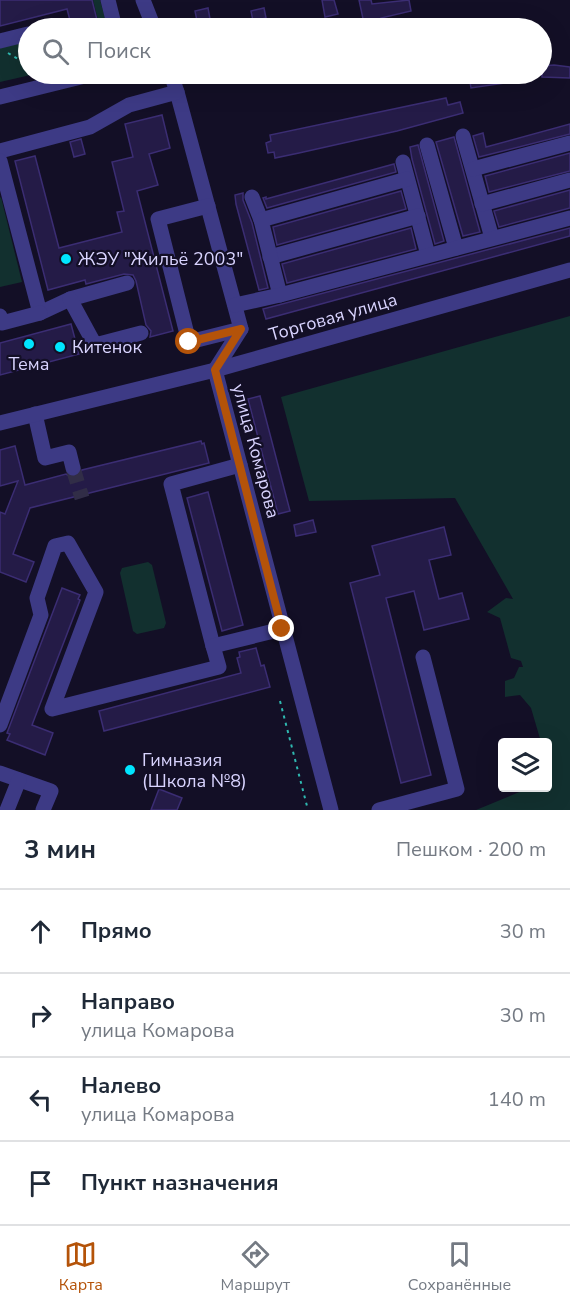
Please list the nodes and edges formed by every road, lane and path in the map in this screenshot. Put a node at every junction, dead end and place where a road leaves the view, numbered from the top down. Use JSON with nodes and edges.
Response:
{"nodes":[{"id":1,"x":108,"y":0,"type":"edge"},
{"id":2,"x":145,"y":0,"type":"edge"},
{"id":3,"x":112,"y":18,"type":"edge"},
{"id":4,"x":151,"y":18,"type":"edge"},
{"id":5,"x":18,"y":39,"type":"edge"},
{"id":6,"x":2,"y":46,"type":"edge"},
{"id":7,"x":18,"y":58,"type":"edge"},
{"id":8,"x":44,"y":84,"type":"edge"},
{"id":9,"x":174,"y":84,"type":"edge"},
{"id":10,"x":177,"y":92,"type":"junction"},
{"id":11,"x":0,"y":97,"type":"edge"},
{"id":12,"x":463,"y":136,"type":"dead end"},
{"id":13,"x":570,"y":142,"type":"edge"},
{"id":14,"x":427,"y":145,"type":"dead end"},
{"id":15,"x":0,"y":151,"type":"edge"},
{"id":16,"x":0,"y":161,"type":"edge"},
{"id":17,"x":403,"y":162,"type":"dead end"},
{"id":18,"x":472,"y":169,"type":"junction"},
{"id":19,"x":407,"y":179,"type":"junction"},
{"id":20,"x":570,"y":180,"type":"edge"},
{"id":21,"x":3,"y":186,"type":"edge"},
{"id":22,"x":252,"y":197,"type":"dead end"},
{"id":23,"x":482,"y":204,"type":"junction"},
{"id":24,"x":208,"y":206,"type":"junction"},
{"id":25,"x":417,"y":216,"type":"junction"},
{"id":26,"x":570,"y":218,"type":"edge"},
{"id":27,"x":261,"y":220,"type":"junction"},
{"id":28,"x":492,"y":238,"type":"junction"},
{"id":29,"x":456,"y":248,"type":"junction"},
{"id":30,"x":428,"y":255,"type":"junction"},
{"id":31,"x":270,"y":257,"type":"junction"},
{"id":32,"x":570,"y":270,"type":"edge"},
{"id":33,"x":127,"y":283,"type":"dead end"},
{"id":34,"x":280,"y":294,"type":"junction"},
{"id":35,"x":70,"y":299,"type":"junction"},
{"id":36,"x":235,"y":305,"type":"junction"},
{"id":37,"x":40,"y":314,"type":"junction"},
{"id":38,"x":1,"y":321,"type":"edge"},
{"id":39,"x":241,"y":329,"type":"junction"},
{"id":40,"x":141,"y":333,"type":"dead end"},
{"id":41,"x":215,"y":370,"type":"junction"},
{"id":42,"x":35,"y":414,"type":"junction"},
{"id":43,"x":0,"y":423,"type":"edge"},
{"id":44,"x":240,"y":465,"type":"junction"},
{"id":45,"x":74,"y":468,"type":"tunnel mouth"},
{"id":46,"x":282,"y":629,"type":"junction"},
{"id":47,"x":213,"y":646,"type":"junction"},
{"id":48,"x":423,"y":657,"type":"dead end"},
{"id":49,"x":280,"y":701,"type":"dead end"},
{"id":50,"x":0,"y":724,"type":"edge"},
{"id":51,"x":0,"y":772,"type":"edge"},
{"id":52,"x":19,"y":780,"type":"junction"},
{"id":53,"x":7,"y":810,"type":"edge"},
{"id":54,"x":43,"y":810,"type":"edge"},
{"id":55,"x":308,"y":810,"type":"edge"},
{"id":56,"x":331,"y":810,"type":"edge"},
{"id":57,"x":379,"y":810,"type":"edge"}],
"edges":[{"from":1,"to":3,"type":"street"},
{"from":2,"to":4,"type":"street"},
{"from":5,"to":6,"type":"street"},
{"from":6,"to":7,"type":"path"},
{"from":8,"to":11,"type":"street"},
{"from":9,"to":10,"type":"street"},
{"from":10,"to":15,"type":"street"},
{"from":10,"to":24,"type":"street"},
{"from":12,"to":18,"type":"street"},
{"from":13,"to":18,"type":"street"},
{"from":14,"to":29,"type":"street"},
{"from":16,"to":21,"type":"street"},
{"from":17,"to":19,"type":"street"},
{"from":18,"to":23,"type":"street"},
{"from":19,"to":25,"type":"street"},
{"from":19,"to":27,"type":"street"},
{"from":20,"to":23,"type":"street"},
{"from":21,"to":37,"type":"street"},
{"from":22,"to":27,"type":"street"},
{"from":23,"to":28,"type":"street"},
{"from":24,"to":36,"type":"street"},
{"from":24,"to":39,"type":"street"},
{"from":25,"to":30,"type":"street"},
{"from":25,"to":31,"type":"street"},
{"from":26,"to":28,"type":"street"},
{"from":27,"to":31,"type":"street"},
{"from":28,"to":29,"type":"street"},
{"from":29,"to":30,"type":"street"},
{"from":30,"to":34,"type":"street"},
{"from":31,"to":34,"type":"street"},
{"from":32,"to":41,"type":"street","name":"Торговая улица"},
{"from":33,"to":35,"type":"street"},
{"from":34,"to":36,"type":"street"},
{"from":35,"to":37,"type":"street"},
{"from":35,"to":40,"type":"street"},
{"from":36,"to":39,"type":"street"},
{"from":37,"to":38,"type":"street"},
{"from":39,"to":41,"type":"street","name":"улица Комарова"},
{"from":41,"to":42,"type":"street","name":"Торговая улица"},
{"from":41,"to":44,"type":"street","name":"улица Комарова"},
{"from":42,"to":43,"type":"street","name":"Торговая улица"},
{"from":42,"to":45,"type":"street"},
{"from":44,"to":46,"type":"street","name":"улица Комарова"},
{"from":44,"to":47,"type":"street"},
{"from":46,"to":47,"type":"street"},
{"from":46,"to":56,"type":"street","name":"улица Комарова"},
{"from":47,"to":50,"type":"street"},
{"from":48,"to":57,"type":"street"},
{"from":49,"to":55,"type":"path"},
{"from":51,"to":52,"type":"street"},
{"from":52,"to":53,"type":"street"},
{"from":52,"to":54,"type":"street"}]}
